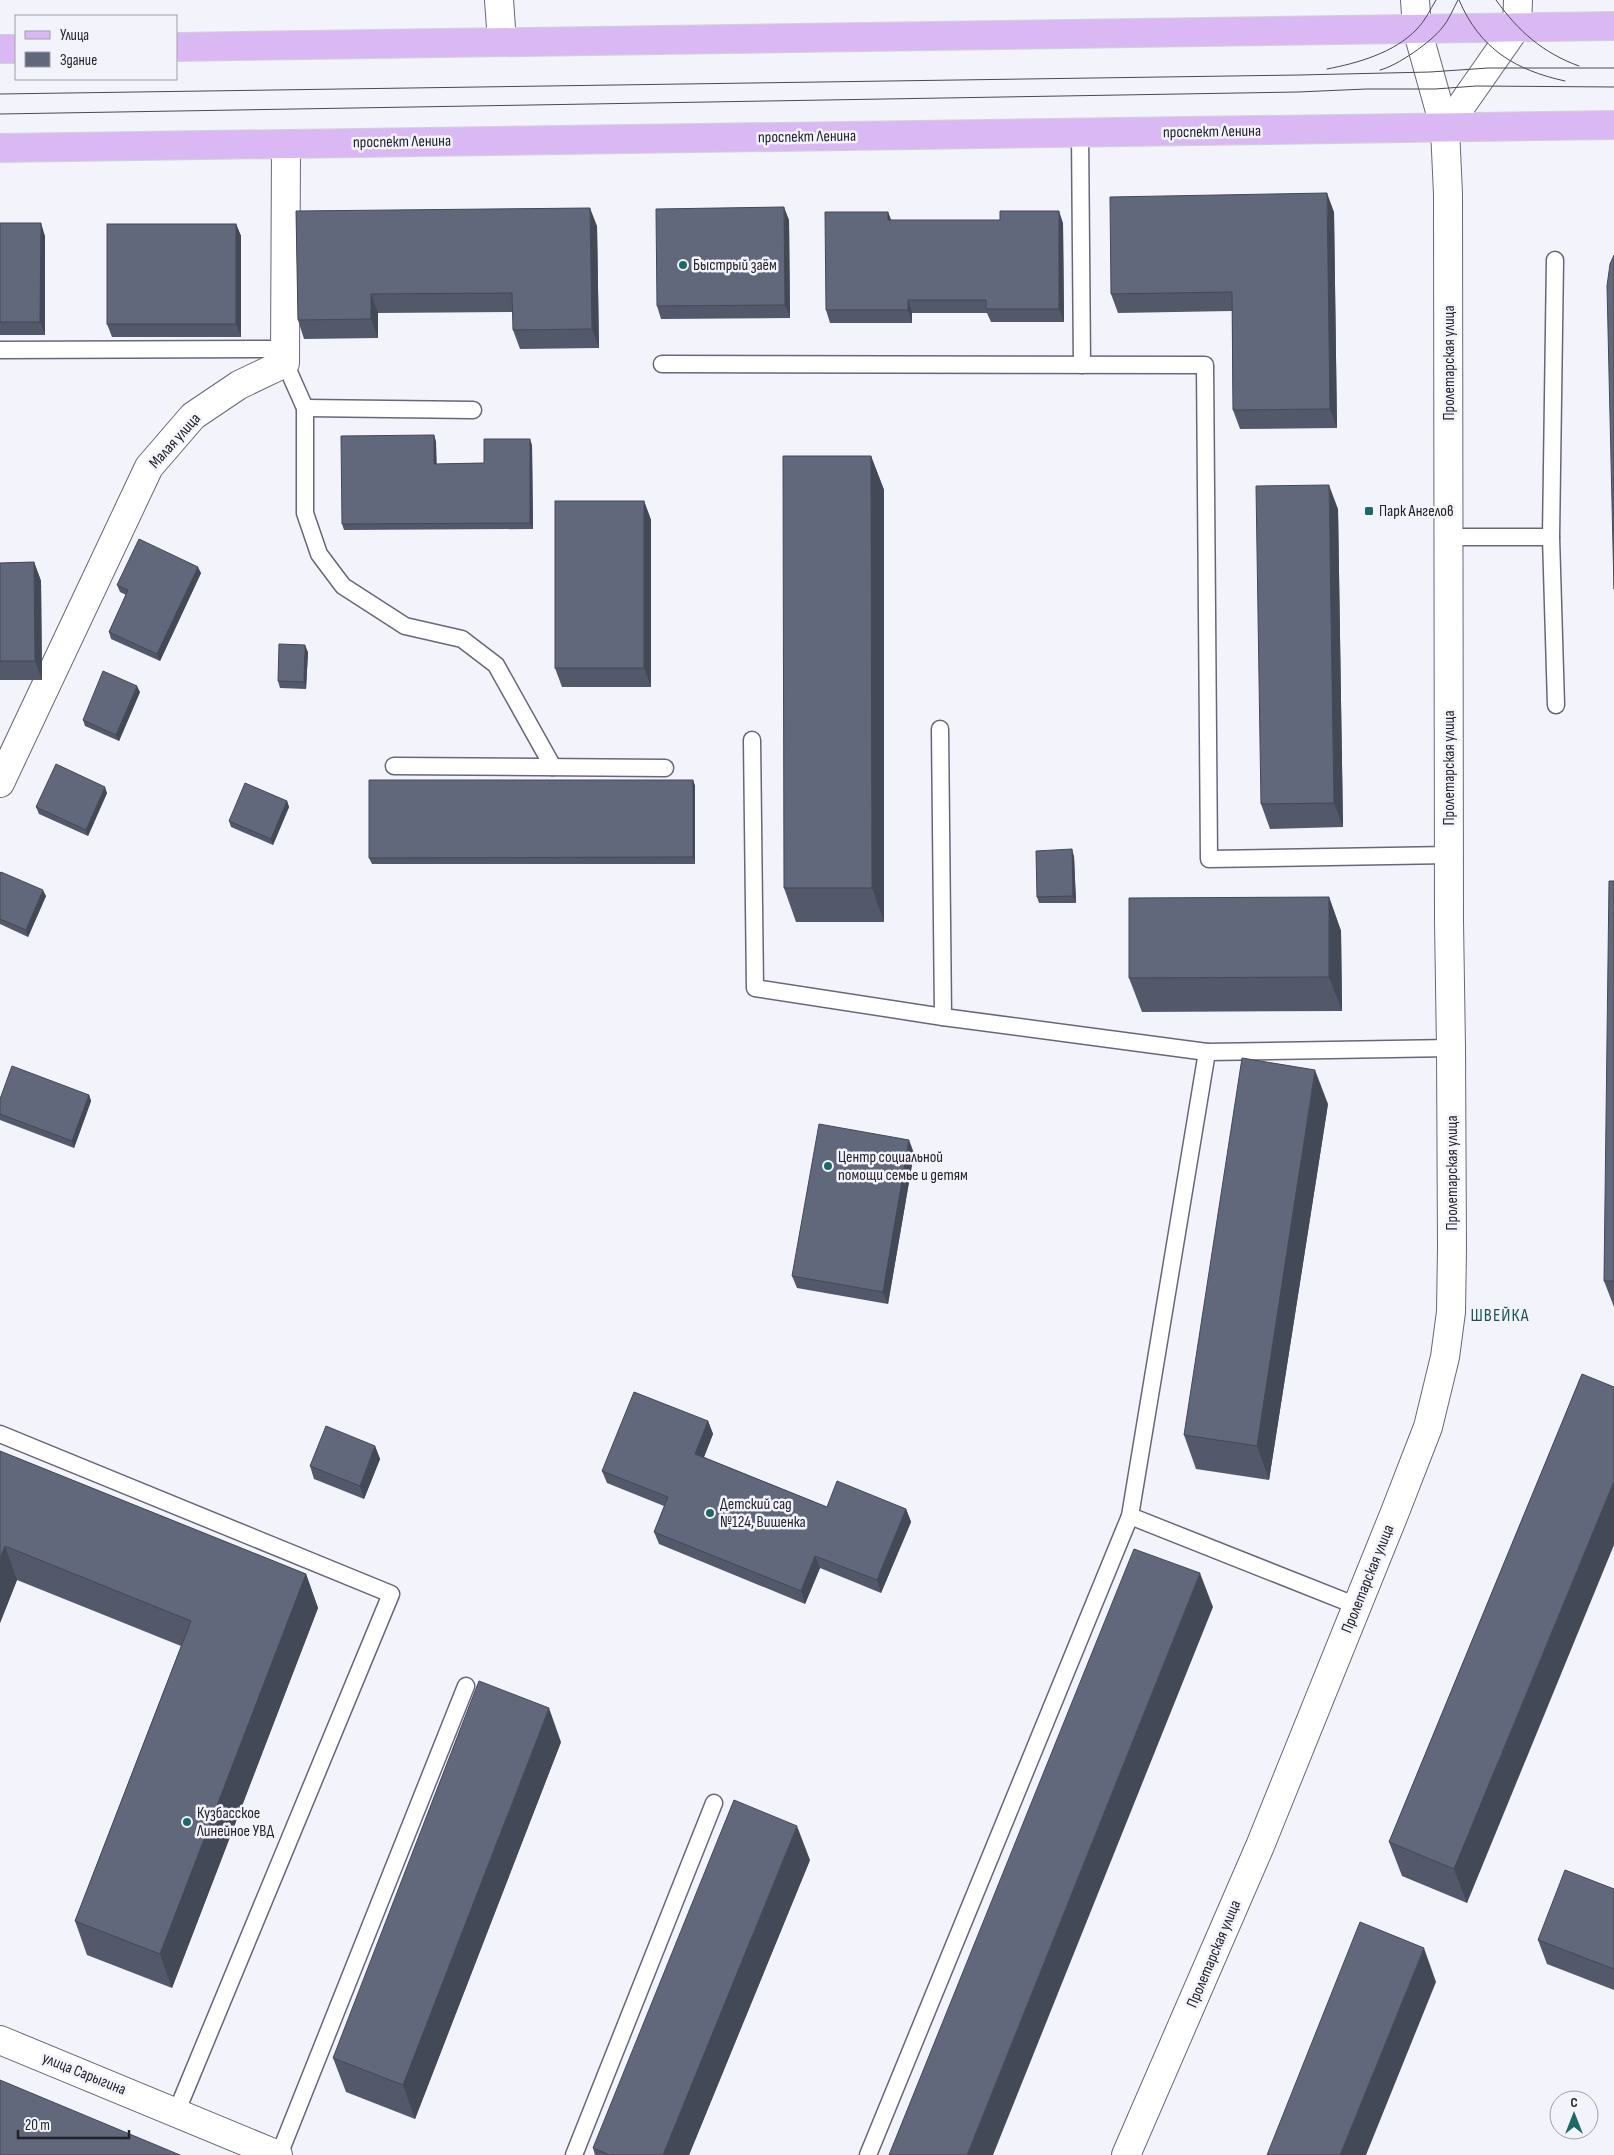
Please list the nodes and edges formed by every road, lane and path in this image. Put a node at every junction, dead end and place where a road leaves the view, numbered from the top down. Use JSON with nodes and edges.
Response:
{"nodes":[{"id":1,"x":499,"y":0,"type":"edge"},
{"id":2,"x":1416,"y":0,"type":"edge"},
{"id":3,"x":1517,"y":13,"type":"edge"},
{"id":4,"x":1614,"y":26,"type":"edge"},
{"id":5,"x":1417,"y":29,"type":"junction"},
{"id":6,"x":502,"y":42,"type":"junction"},
{"id":7,"x":178,"y":46,"type":"edge"},
{"id":8,"x":0,"y":49,"type":"edge"},
{"id":9,"x":15,"y":49,"type":"edge"},
{"id":10,"x":1614,"y":125,"type":"edge"},
{"id":11,"x":1445,"y":129,"type":"junction"},
{"id":12,"x":1080,"y":133,"type":"junction"},
{"id":13,"x":286,"y":144,"type":"junction"},
{"id":14,"x":0,"y":148,"type":"edge"},
{"id":15,"x":1555,"y":260,"type":"dead end"},
{"id":16,"x":0,"y":350,"type":"edge"},
{"id":17,"x":285,"y":356,"type":"junction"},
{"id":18,"x":662,"y":364,"type":"dead end"},
{"id":19,"x":1082,"y":365,"type":"junction"},
{"id":20,"x":305,"y":408,"type":"junction"},
{"id":21,"x":473,"y":410,"type":"dead end"},
{"id":22,"x":1449,"y":537,"type":"junction"},
{"id":23,"x":1551,"y":537,"type":"junction"},
{"id":24,"x":1556,"y":705,"type":"dead end"},
{"id":25,"x":940,"y":729,"type":"dead end"},
{"id":26,"x":752,"y":740,"type":"dead end"},
{"id":27,"x":394,"y":766,"type":"dead end"},
{"id":28,"x":553,"y":767,"type":"junction"},
{"id":29,"x":665,"y":768,"type":"dead end"},
{"id":30,"x":0,"y":783,"type":"edge"},
{"id":31,"x":1449,"y":854,"type":"junction"},
{"id":32,"x":943,"y":1017,"type":"junction"},
{"id":33,"x":1451,"y":1048,"type":"junction"},
{"id":34,"x":1207,"y":1052,"type":"junction"},
{"id":35,"x":0,"y":1434,"type":"edge"},
{"id":36,"x":1130,"y":1516,"type":"junction"},
{"id":37,"x":1357,"y":1606,"type":"junction"},
{"id":38,"x":466,"y":1686,"type":"dead end"},
{"id":39,"x":714,"y":1804,"type":"dead end"},
{"id":40,"x":0,"y":2040,"type":"edge"},
{"id":41,"x":176,"y":2113,"type":"junction"},
{"id":42,"x":278,"y":2155,"type":"edge"},
{"id":43,"x":574,"y":2155,"type":"edge"},
{"id":44,"x":868,"y":2155,"type":"edge"},
{"id":45,"x":1126,"y":2155,"type":"edge"}],
"edges":[{"from":1,"to":6,"type":"street"},
{"from":2,"to":5,"type":"street","name":"Пролетарская улица"},
{"from":3,"to":4,"type":"main road"},
{"from":3,"to":5,"type":"main road"},
{"from":3,"to":11,"type":"street"},
{"from":5,"to":6,"type":"main road"},
{"from":5,"to":11,"type":"street","name":"Пролетарская улица"},
{"from":6,"to":7,"type":"main road"},
{"from":8,"to":9,"type":"main road"},
{"from":10,"to":11,"type":"main road","name":"проспект Ленина"},
{"from":11,"to":12,"type":"main road","name":"проспект Ленина"},
{"from":11,"to":22,"type":"street","name":"Пролетарская улица"},
{"from":12,"to":13,"type":"main road","name":"проспект Ленина"},
{"from":12,"to":19,"type":"lane"},
{"from":13,"to":14,"type":"main road","name":"проспект Ленина"},
{"from":13,"to":17,"type":"street"},
{"from":15,"to":23,"type":"lane"},
{"from":16,"to":17,"type":"lane"},
{"from":17,"to":20,"type":"lane"},
{"from":17,"to":30,"type":"street","name":"Малая улица"},
{"from":18,"to":19,"type":"lane"},
{"from":19,"to":31,"type":"lane"},
{"from":20,"to":21,"type":"lane"},
{"from":20,"to":28,"type":"lane"},
{"from":22,"to":23,"type":"lane"},
{"from":22,"to":31,"type":"street","name":"Пролетарская улица"},
{"from":23,"to":24,"type":"lane"},
{"from":25,"to":32,"type":"lane"},
{"from":26,"to":32,"type":"lane"},
{"from":27,"to":28,"type":"lane"},
{"from":28,"to":29,"type":"lane"},
{"from":31,"to":33,"type":"street","name":"Пролетарская улица"},
{"from":32,"to":34,"type":"lane"},
{"from":33,"to":34,"type":"lane"},
{"from":33,"to":37,"type":"street","name":"Пролетарская улица"},
{"from":34,"to":36,"type":"lane"},
{"from":35,"to":41,"type":"lane"},
{"from":36,"to":37,"type":"lane"},
{"from":36,"to":44,"type":"lane"},
{"from":37,"to":45,"type":"street","name":"Пролетарская улица"},
{"from":38,"to":42,"type":"lane"},
{"from":39,"to":43,"type":"lane"},
{"from":40,"to":41,"type":"street","name":"улица Сарыгина"},
{"from":41,"to":42,"type":"street","name":"улица Сарыгина"}]}
